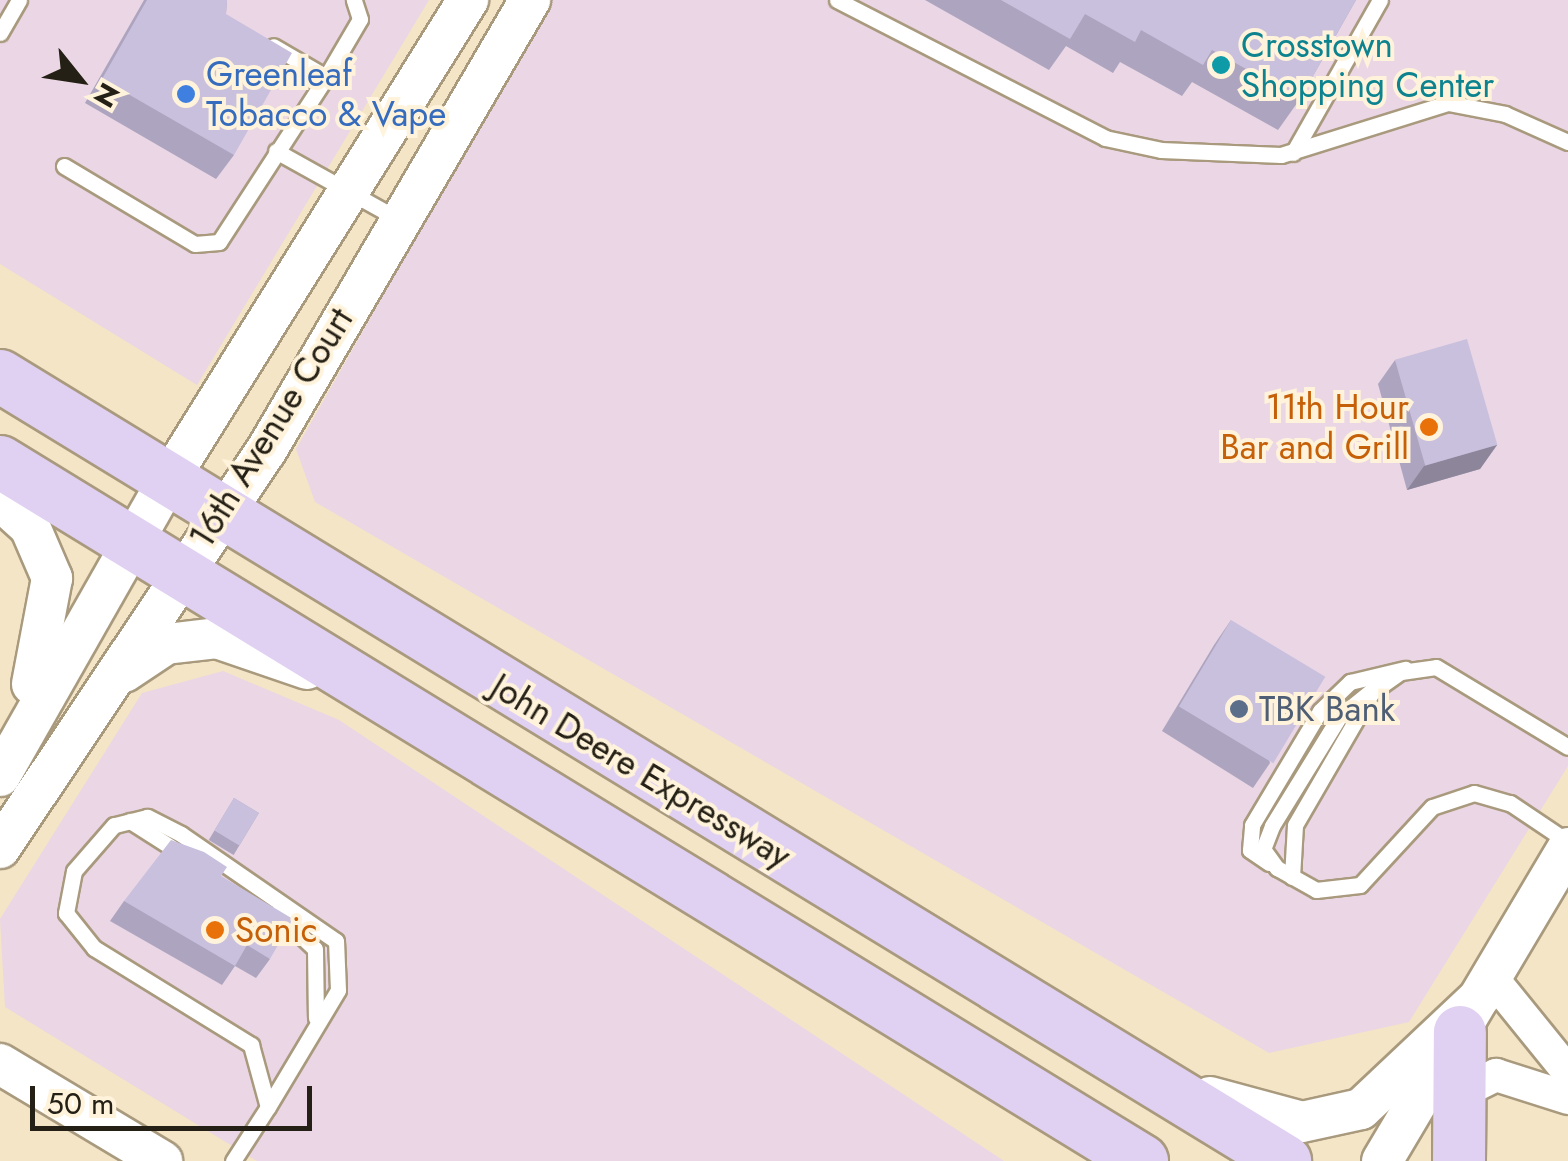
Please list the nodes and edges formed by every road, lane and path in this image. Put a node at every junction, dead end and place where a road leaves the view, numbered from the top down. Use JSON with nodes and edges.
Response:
{"nodes":[{"id":1,"x":20,"y":0,"type":"edge"},
{"id":2,"x":354,"y":0,"type":"edge"},
{"id":3,"x":468,"y":0,"type":"edge"},
{"id":4,"x":530,"y":0,"type":"edge"},
{"id":5,"x":837,"y":0,"type":"edge"},
{"id":6,"x":1380,"y":0,"type":"edge"},
{"id":7,"x":0,"y":33,"type":"edge"},
{"id":8,"x":252,"y":34,"type":"edge"},
{"id":9,"x":326,"y":76,"type":"junction"},
{"id":10,"x":1568,"y":142,"type":"edge"},
{"id":11,"x":276,"y":151,"type":"junction"},
{"id":12,"x":1294,"y":153,"type":"junction"},
{"id":13,"x":64,"y":166,"type":"dead end"},
{"id":14,"x":353,"y":192,"type":"junction"},
{"id":15,"x":398,"y":220,"type":"junction"},
{"id":16,"x":0,"y":376,"type":"edge"},
{"id":17,"x":0,"y":462,"type":"edge"},
{"id":18,"x":169,"y":479,"type":"junction"},
{"id":19,"x":0,"y":500,"type":"edge"},
{"id":20,"x":221,"y":515,"type":"junction"},
{"id":21,"x":132,"y":544,"type":"junction"},
{"id":22,"x":180,"y":573,"type":"junction"},
{"id":23,"x":1415,"y":670,"type":"junction"},
{"id":24,"x":1382,"y":682,"type":"junction"},
{"id":25,"x":104,"y":692,"type":"junction"},
{"id":26,"x":376,"y":696,"type":"junction"},
{"id":27,"x":1568,"y":747,"type":"edge"},
{"id":28,"x":0,"y":773,"type":"edge"},
{"id":29,"x":130,"y":821,"type":"junction"},
{"id":30,"x":1568,"y":845,"type":"edge"},
{"id":31,"x":0,"y":848,"type":"edge"},
{"id":32,"x":1277,"y":868,"type":"junction"},
{"id":33,"x":1292,"y":877,"type":"junction"},
{"id":34,"x":1477,"y":1002,"type":"junction"},
{"id":35,"x":314,"y":1031,"type":"junction"},
{"id":36,"x":1098,"y":1049,"type":"junction"},
{"id":37,"x":0,"y":1064,"type":"edge"},
{"id":38,"x":1568,"y":1072,"type":"edge"},
{"id":39,"x":1456,"y":1095,"type":"junction"},
{"id":40,"x":1568,"y":1098,"type":"edge"},
{"id":41,"x":268,"y":1107,"type":"junction"},
{"id":42,"x":1405,"y":1123,"type":"junction"},
{"id":43,"x":162,"y":1161,"type":"edge"},
{"id":44,"x":233,"y":1161,"type":"edge"},
{"id":45,"x":1142,"y":1161,"type":"edge"},
{"id":46,"x":1285,"y":1161,"type":"edge"},
{"id":47,"x":1382,"y":1161,"type":"edge"},
{"id":48,"x":1459,"y":1161,"type":"edge"}],
"edges":[{"from":1,"to":7,"type":"lane"},
{"from":2,"to":9,"type":"lane"},
{"from":3,"to":14,"type":"street","name":"16th Avenue Court"},
{"from":4,"to":15,"type":"street","name":"16th Avenue Court"},
{"from":5,"to":12,"type":"lane"},
{"from":6,"to":12,"type":"lane"},
{"from":8,"to":9,"type":"lane"},
{"from":9,"to":11,"type":"lane"},
{"from":10,"to":12,"type":"lane"},
{"from":11,"to":13,"type":"lane"},
{"from":11,"to":14,"type":"lane"},
{"from":14,"to":15,"type":"lane"},
{"from":14,"to":18,"type":"street","name":"16th Avenue Court"},
{"from":15,"to":20,"type":"street","name":"16th Avenue Court"},
{"from":16,"to":18,"type":"highway","name":"John Deere Expressway"},
{"from":17,"to":21,"type":"highway","name":"John Deere Expressway"},
{"from":18,"to":20,"type":"highway","name":"John Deere Expressway"},
{"from":18,"to":21,"type":"street","name":"16th Avenue Court"},
{"from":19,"to":28,"type":"street"},
{"from":20,"to":22,"type":"street","name":"16th Avenue Court"},
{"from":20,"to":36,"type":"highway","name":"John Deere Expressway"},
{"from":21,"to":22,"type":"highway","name":"John Deere Expressway"},
{"from":21,"to":28,"type":"street","name":"16th Avenue Court"},
{"from":22,"to":25,"type":"street","name":"16th Avenue Court"},
{"from":22,"to":26,"type":"highway","name":"John Deere Expressway"},
{"from":23,"to":24,"type":"lane"},
{"from":23,"to":27,"type":"lane"},
{"from":23,"to":32,"type":"lane"},
{"from":24,"to":32,"type":"lane"},
{"from":24,"to":33,"type":"lane"},
{"from":25,"to":26,"type":"street"},
{"from":25,"to":31,"type":"street","name":"16th Avenue Court"},
{"from":26,"to":45,"type":"highway","name":"John Deere Expressway"},
{"from":29,"to":35,"type":"lane"},
{"from":29,"to":35,"type":"lane"},
{"from":29,"to":41,"type":"lane"},
{"from":30,"to":33,"type":"lane"},
{"from":30,"to":34,"type":"street"},
{"from":32,"to":33,"type":"lane"},
{"from":34,"to":36,"type":"street"},
{"from":34,"to":38,"type":"street"},
{"from":34,"to":39,"type":"highway"},
{"from":34,"to":42,"type":"street"},
{"from":35,"to":41,"type":"lane"},
{"from":36,"to":46,"type":"highway","name":"John Deere Expressway"},
{"from":37,"to":43,"type":"street"},
{"from":39,"to":40,"type":"street"},
{"from":39,"to":42,"type":"street"},
{"from":39,"to":48,"type":"highway"},
{"from":41,"to":44,"type":"lane"},
{"from":42,"to":47,"type":"street"}]}
